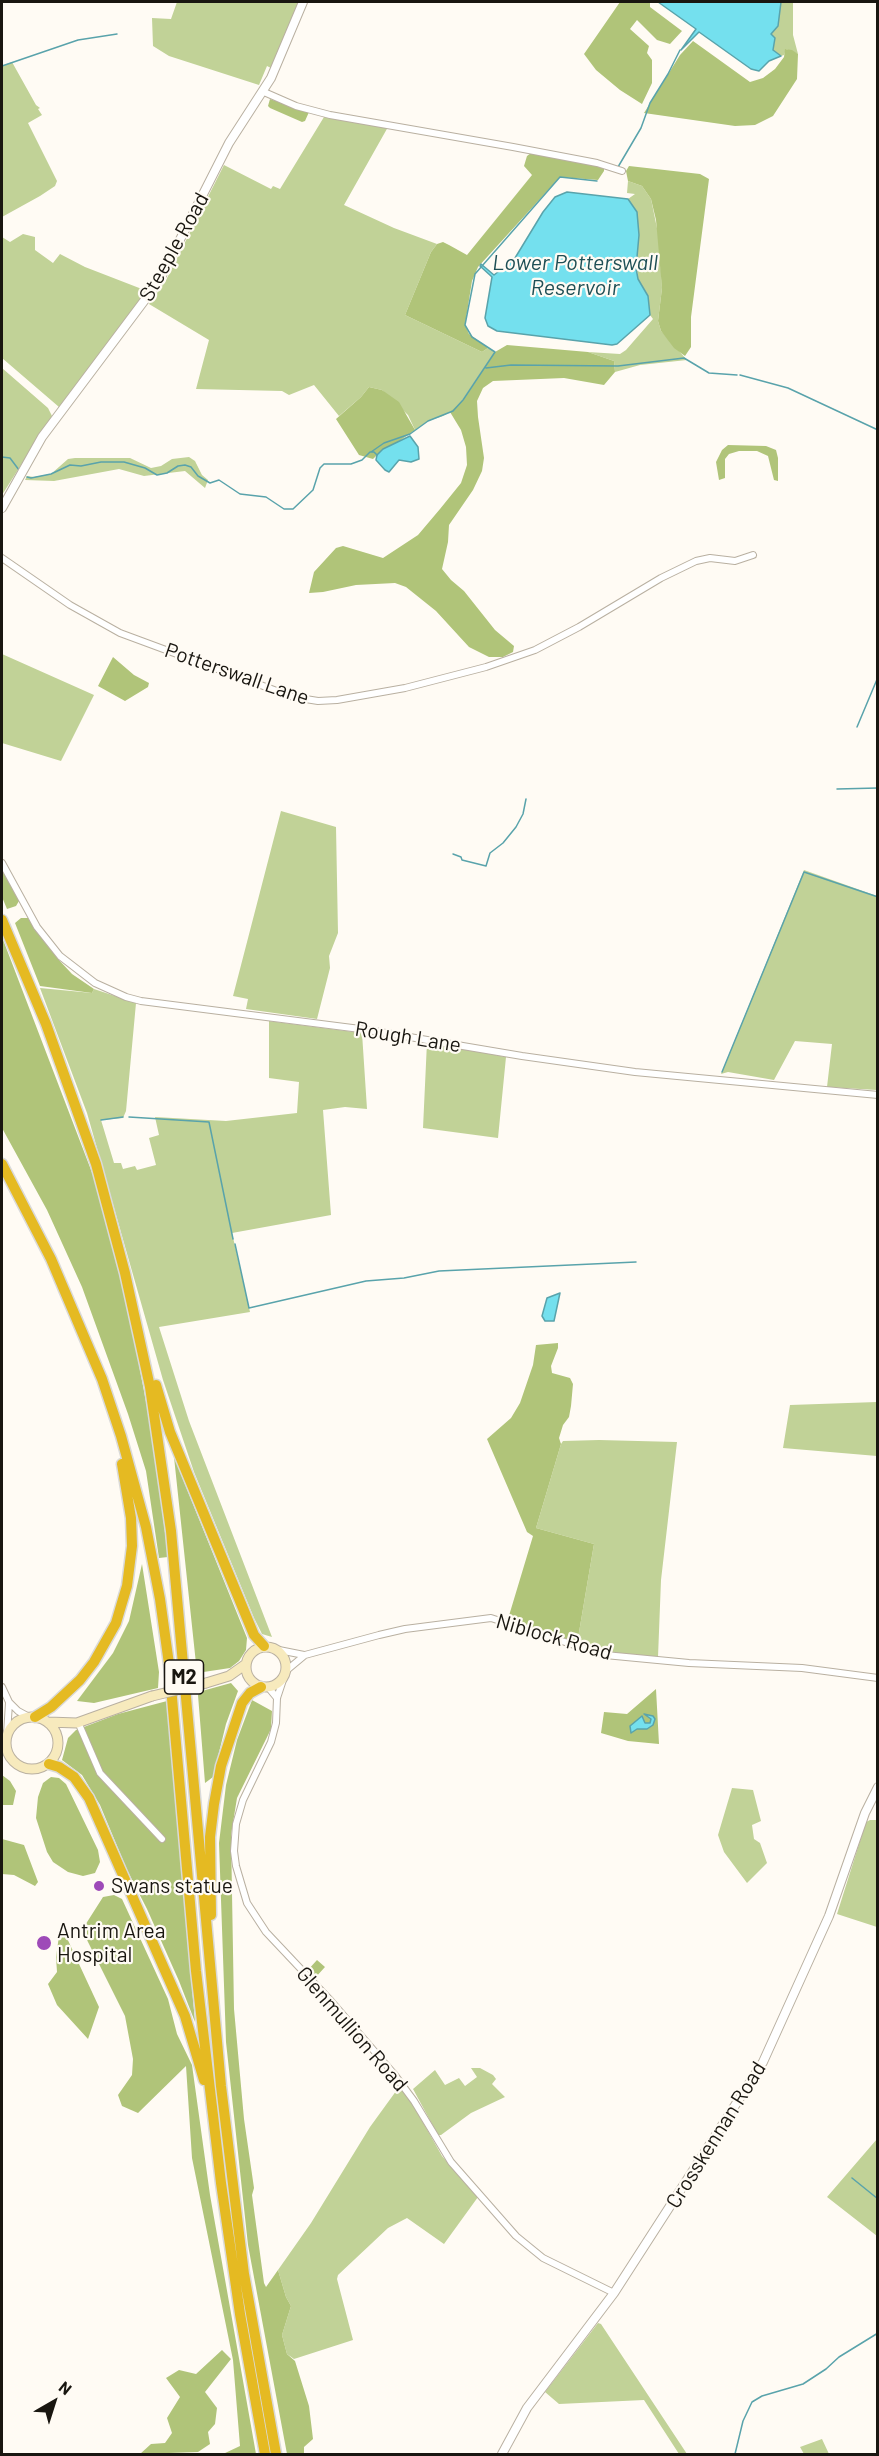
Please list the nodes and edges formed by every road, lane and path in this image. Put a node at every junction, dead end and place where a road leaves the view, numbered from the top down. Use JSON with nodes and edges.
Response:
{"nodes":[{"id":1,"x":303,"y":2,"type":"edge"},
{"id":2,"x":264,"y":92,"type":"junction"},
{"id":3,"x":622,"y":171,"type":"dead end"},
{"id":4,"x":2,"y":508,"type":"edge"},
{"id":5,"x":753,"y":555,"type":"dead end"},
{"id":6,"x":2,"y":558,"type":"edge"},
{"id":7,"x":2,"y":863,"type":"edge"},
{"id":8,"x":2,"y":920,"type":"edge"},
{"id":9,"x":878,"y":1095,"type":"edge"},
{"id":10,"x":2,"y":1164,"type":"edge"},
{"id":11,"x":137,"y":1321,"type":"junction"},
{"id":12,"x":102,"y":1379,"type":"junction"},
{"id":13,"x":264,"y":1646,"type":"junction"},
{"id":14,"x":279,"y":1650,"type":"junction"},
{"id":15,"x":305,"y":1655,"type":"junction"},
{"id":16,"x":246,"y":1664,"type":"junction"},
{"id":17,"x":286,"y":1673,"type":"junction"},
{"id":18,"x":229,"y":1676,"type":"junction"},
{"id":19,"x":878,"y":1678,"type":"edge"},
{"id":20,"x":251,"y":1680,"type":"junction"},
{"id":21,"x":2,"y":1687,"type":"edge"},
{"id":22,"x":265,"y":1687,"type":"junction"},
{"id":23,"x":277,"y":1698,"type":"junction"},
{"id":24,"x":9,"y":1702,"type":"junction"},
{"id":25,"x":32,"y":1717,"type":"junction"},
{"id":26,"x":48,"y":1722,"type":"junction"},
{"id":27,"x":77,"y":1722,"type":"junction"},
{"id":28,"x":5,"y":1741,"type":"edge"},
{"id":29,"x":59,"y":1742,"type":"junction"},
{"id":30,"x":6,"y":1755,"type":"edge"},
{"id":31,"x":49,"y":1764,"type":"junction"},
{"id":32,"x":878,"y":1787,"type":"edge"},
{"id":33,"x":162,"y":1839,"type":"dead end"},
{"id":34,"x":212,"y":2001,"type":"junction"},
{"id":35,"x":213,"y":2109,"type":"junction"},
{"id":36,"x":614,"y":2293,"type":"junction"},
{"id":37,"x":265,"y":2454,"type":"edge"},
{"id":38,"x":276,"y":2454,"type":"edge"},
{"id":39,"x":502,"y":2454,"type":"edge"}],
"edges":[{"from":1,"to":2,"type":"street","name":"Steeple Road"},
{"from":2,"to":3,"type":"street"},
{"from":2,"to":4,"type":"street","name":"Steeple Road"},
{"from":5,"to":6,"type":"street","name":"Potterswall Lane"},
{"from":7,"to":9,"type":"street","name":"Rough Lane"},
{"from":8,"to":11,"type":"highway","number":"M2"},
{"from":10,"to":12,"type":"highway","number":"M2"},
{"from":11,"to":13,"type":"highway"},
{"from":11,"to":34,"type":"highway","number":"M2"},
{"from":12,"to":25,"type":"highway"},
{"from":12,"to":35,"type":"highway","number":"M2"},
{"from":13,"to":14,"type":"main road"},
{"from":13,"to":16,"type":"main road"},
{"from":14,"to":15,"type":"street","name":"Niblock Road"},
{"from":14,"to":17,"type":"main road"},
{"from":15,"to":17,"type":"street","name":"Niblock Road"},
{"from":15,"to":19,"type":"street","name":"Niblock Road"},
{"from":16,"to":18,"type":"main road"},
{"from":16,"to":20,"type":"main road"},
{"from":17,"to":22,"type":"main road"},
{"from":17,"to":23,"type":"street","name":"Glenmullion Road"},
{"from":18,"to":20,"type":"main road"},
{"from":18,"to":27,"type":"main road","bridge":true},
{"from":20,"to":22,"type":"main road"},
{"from":21,"to":24,"type":"street"},
{"from":22,"to":23,"type":"street"},
{"from":22,"to":34,"type":"highway"},
{"from":23,"to":36,"type":"street","name":"Glenmullion Road"},
{"from":24,"to":25,"type":"street"},
{"from":24,"to":28,"type":"street"},
{"from":25,"to":26,"type":"main road"},
{"from":25,"to":28,"type":"main road"},
{"from":26,"to":27,"type":"main road"},
{"from":26,"to":29,"type":"main road"},
{"from":27,"to":29,"type":"main road"},
{"from":27,"to":33,"type":"street"},
{"from":28,"to":30,"type":"main road"},
{"from":29,"to":31,"type":"main road"},
{"from":30,"to":31,"type":"main road"},
{"from":31,"to":35,"type":"highway"},
{"from":32,"to":36,"type":"street","name":"Crosskennan Road"},
{"from":34,"to":38,"type":"highway","number":"M2"},
{"from":35,"to":37,"type":"highway","number":"M2"},
{"from":36,"to":39,"type":"street","name":"Crosskennan Road"}]}
